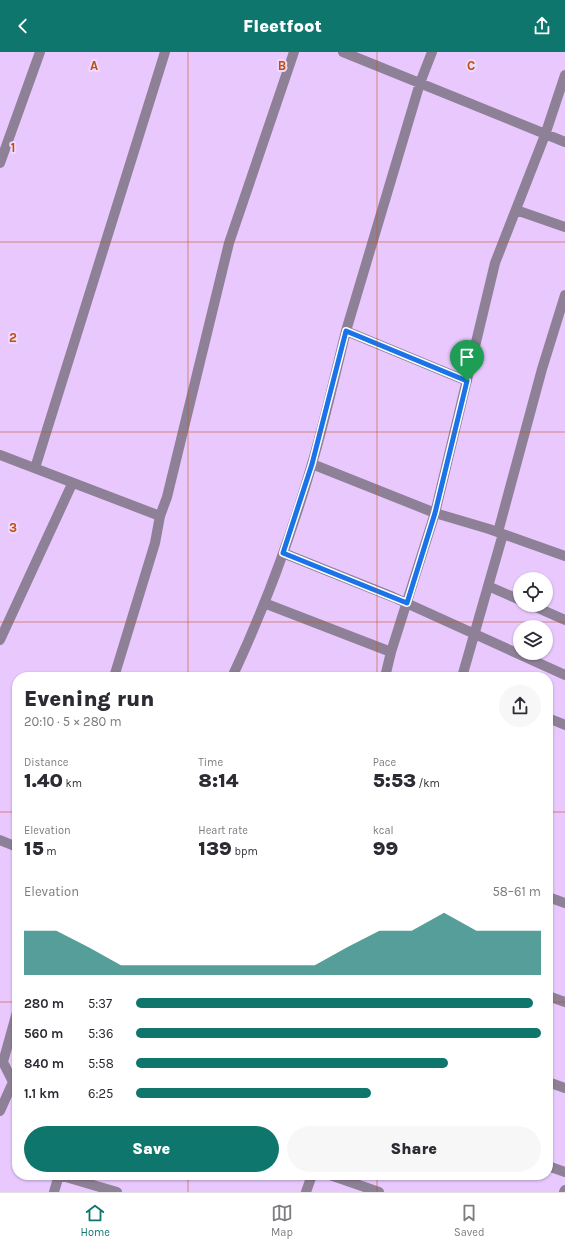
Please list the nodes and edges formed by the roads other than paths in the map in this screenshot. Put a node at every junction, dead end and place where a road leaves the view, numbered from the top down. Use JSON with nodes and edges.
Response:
{"nodes":[{"id":1,"x":40,"y":52,"type":"edge"},
{"id":2,"x":165,"y":52,"type":"edge"},
{"id":3,"x":294,"y":52,"type":"edge"},
{"id":4,"x":343,"y":52,"type":"edge"},
{"id":5,"x":432,"y":52,"type":"edge"},
{"id":6,"x":565,"y":75,"type":"edge"},
{"id":7,"x":420,"y":83,"type":"junction"},
{"id":8,"x":545,"y":134,"type":"junction"},
{"id":9,"x":565,"y":142,"type":"edge"},
{"id":10,"x":0,"y":163,"type":"edge"},
{"id":11,"x":516,"y":210,"type":"junction"},
{"id":12,"x":565,"y":227,"type":"edge"},
{"id":13,"x":565,"y":295,"type":"edge"},
{"id":14,"x":346,"y":331,"type":"junction"},
{"id":15,"x":467,"y":381,"type":"junction"},
{"id":16,"x":1,"y":457,"type":"edge"},
{"id":17,"x":312,"y":464,"type":"junction"},
{"id":18,"x":35,"y":468,"type":"junction"},
{"id":19,"x":72,"y":484,"type":"junction"},
{"id":20,"x":435,"y":513,"type":"junction"},
{"id":21,"x":160,"y":516,"type":"junction"},
{"id":22,"x":500,"y":533,"type":"junction"},
{"id":23,"x":283,"y":553,"type":"junction"},
{"id":24,"x":565,"y":556,"type":"edge"},
{"id":25,"x":488,"y":586,"type":"junction"},
{"id":26,"x":513,"y":597,"type":"edge"},
{"id":27,"x":264,"y":603,"type":"junction"},
{"id":28,"x":407,"y":603,"type":"junction"},
{"id":29,"x":547,"y":612,"type":"edge"},
{"id":30,"x":565,"y":620,"type":"edge"},
{"id":31,"x":475,"y":634,"type":"junction"},
{"id":32,"x":0,"y":640,"type":"edge"},
{"id":33,"x":391,"y":652,"type":"junction"},
{"id":34,"x":116,"y":672,"type":"edge"},
{"id":35,"x":237,"y":672,"type":"edge"},
{"id":36,"x":386,"y":672,"type":"edge"},
{"id":37,"x":464,"y":672,"type":"edge"},
{"id":38,"x":565,"y":675,"type":"edge"},
{"id":39,"x":553,"y":720,"type":"edge"},
{"id":40,"x":565,"y":725,"type":"edge"},
{"id":41,"x":0,"y":840,"type":"edge"},
{"id":42,"x":12,"y":845,"type":"edge"},
{"id":43,"x":553,"y":899,"type":"edge"},
{"id":44,"x":565,"y":903,"type":"edge"},
{"id":45,"x":553,"y":998,"type":"edge"},
{"id":46,"x":565,"y":1002,"type":"edge"},
{"id":47,"x":12,"y":1029,"type":"edge"},
{"id":48,"x":2,"y":1062,"type":"edge"},
{"id":49,"x":12,"y":1078,"type":"edge"},
{"id":50,"x":553,"y":1084,"type":"edge"},
{"id":51,"x":565,"y":1088,"type":"edge"},
{"id":52,"x":12,"y":1089,"type":"edge"},
{"id":53,"x":0,"y":1111,"type":"edge"},
{"id":54,"x":553,"y":1168,"type":"edge"},
{"id":55,"x":565,"y":1172,"type":"edge"},
{"id":56,"x":58,"y":1180,"type":"edge"},
{"id":57,"x":76,"y":1180,"type":"edge"},
{"id":58,"x":310,"y":1180,"type":"edge"},
{"id":59,"x":344,"y":1180,"type":"edge"},
{"id":60,"x":54,"y":1192,"type":"edge"},
{"id":61,"x":117,"y":1192,"type":"edge"},
{"id":62,"x":306,"y":1192,"type":"edge"},
{"id":63,"x":379,"y":1192,"type":"edge"}],
"edges":[{"from":1,"to":10,"type":"street"},
{"from":2,"to":18,"type":"street"},
{"from":3,"to":21,"type":"street"},
{"from":4,"to":7,"type":"street"},
{"from":5,"to":7,"type":"street"},
{"from":6,"to":8,"type":"street"},
{"from":7,"to":8,"type":"street"},
{"from":7,"to":14,"type":"street"},
{"from":8,"to":9,"type":"street"},
{"from":8,"to":11,"type":"street"},
{"from":11,"to":12,"type":"street"},
{"from":11,"to":15,"type":"street"},
{"from":13,"to":22,"type":"street"},
{"from":14,"to":15,"type":"street"},
{"from":14,"to":17,"type":"street"},
{"from":15,"to":20,"type":"street"},
{"from":16,"to":18,"type":"street"},
{"from":17,"to":20,"type":"street"},
{"from":17,"to":23,"type":"street"},
{"from":18,"to":19,"type":"street"},
{"from":19,"to":21,"type":"street"},
{"from":19,"to":32,"type":"street"},
{"from":20,"to":22,"type":"street"},
{"from":20,"to":28,"type":"street"},
{"from":21,"to":34,"type":"street"},
{"from":22,"to":24,"type":"street"},
{"from":22,"to":25,"type":"street"},
{"from":23,"to":27,"type":"street"},
{"from":23,"to":28,"type":"street"},
{"from":25,"to":26,"type":"street"},
{"from":25,"to":31,"type":"street"},
{"from":27,"to":33,"type":"street"},
{"from":27,"to":35,"type":"street"},
{"from":28,"to":31,"type":"street"},
{"from":28,"to":33,"type":"street"},
{"from":29,"to":30,"type":"street"},
{"from":31,"to":37,"type":"street"},
{"from":31,"to":38,"type":"street"},
{"from":33,"to":36,"type":"street"},
{"from":39,"to":40,"type":"street"},
{"from":41,"to":42,"type":"street"},
{"from":43,"to":44,"type":"street"},
{"from":45,"to":46,"type":"street"},
{"from":47,"to":48,"type":"street"},
{"from":48,"to":49,"type":"street"},
{"from":50,"to":51,"type":"street"},
{"from":52,"to":53,"type":"street"},
{"from":54,"to":55,"type":"street"},
{"from":56,"to":60,"type":"street"},
{"from":57,"to":61,"type":"street"},
{"from":58,"to":62,"type":"street"},
{"from":59,"to":63,"type":"street"}]}
